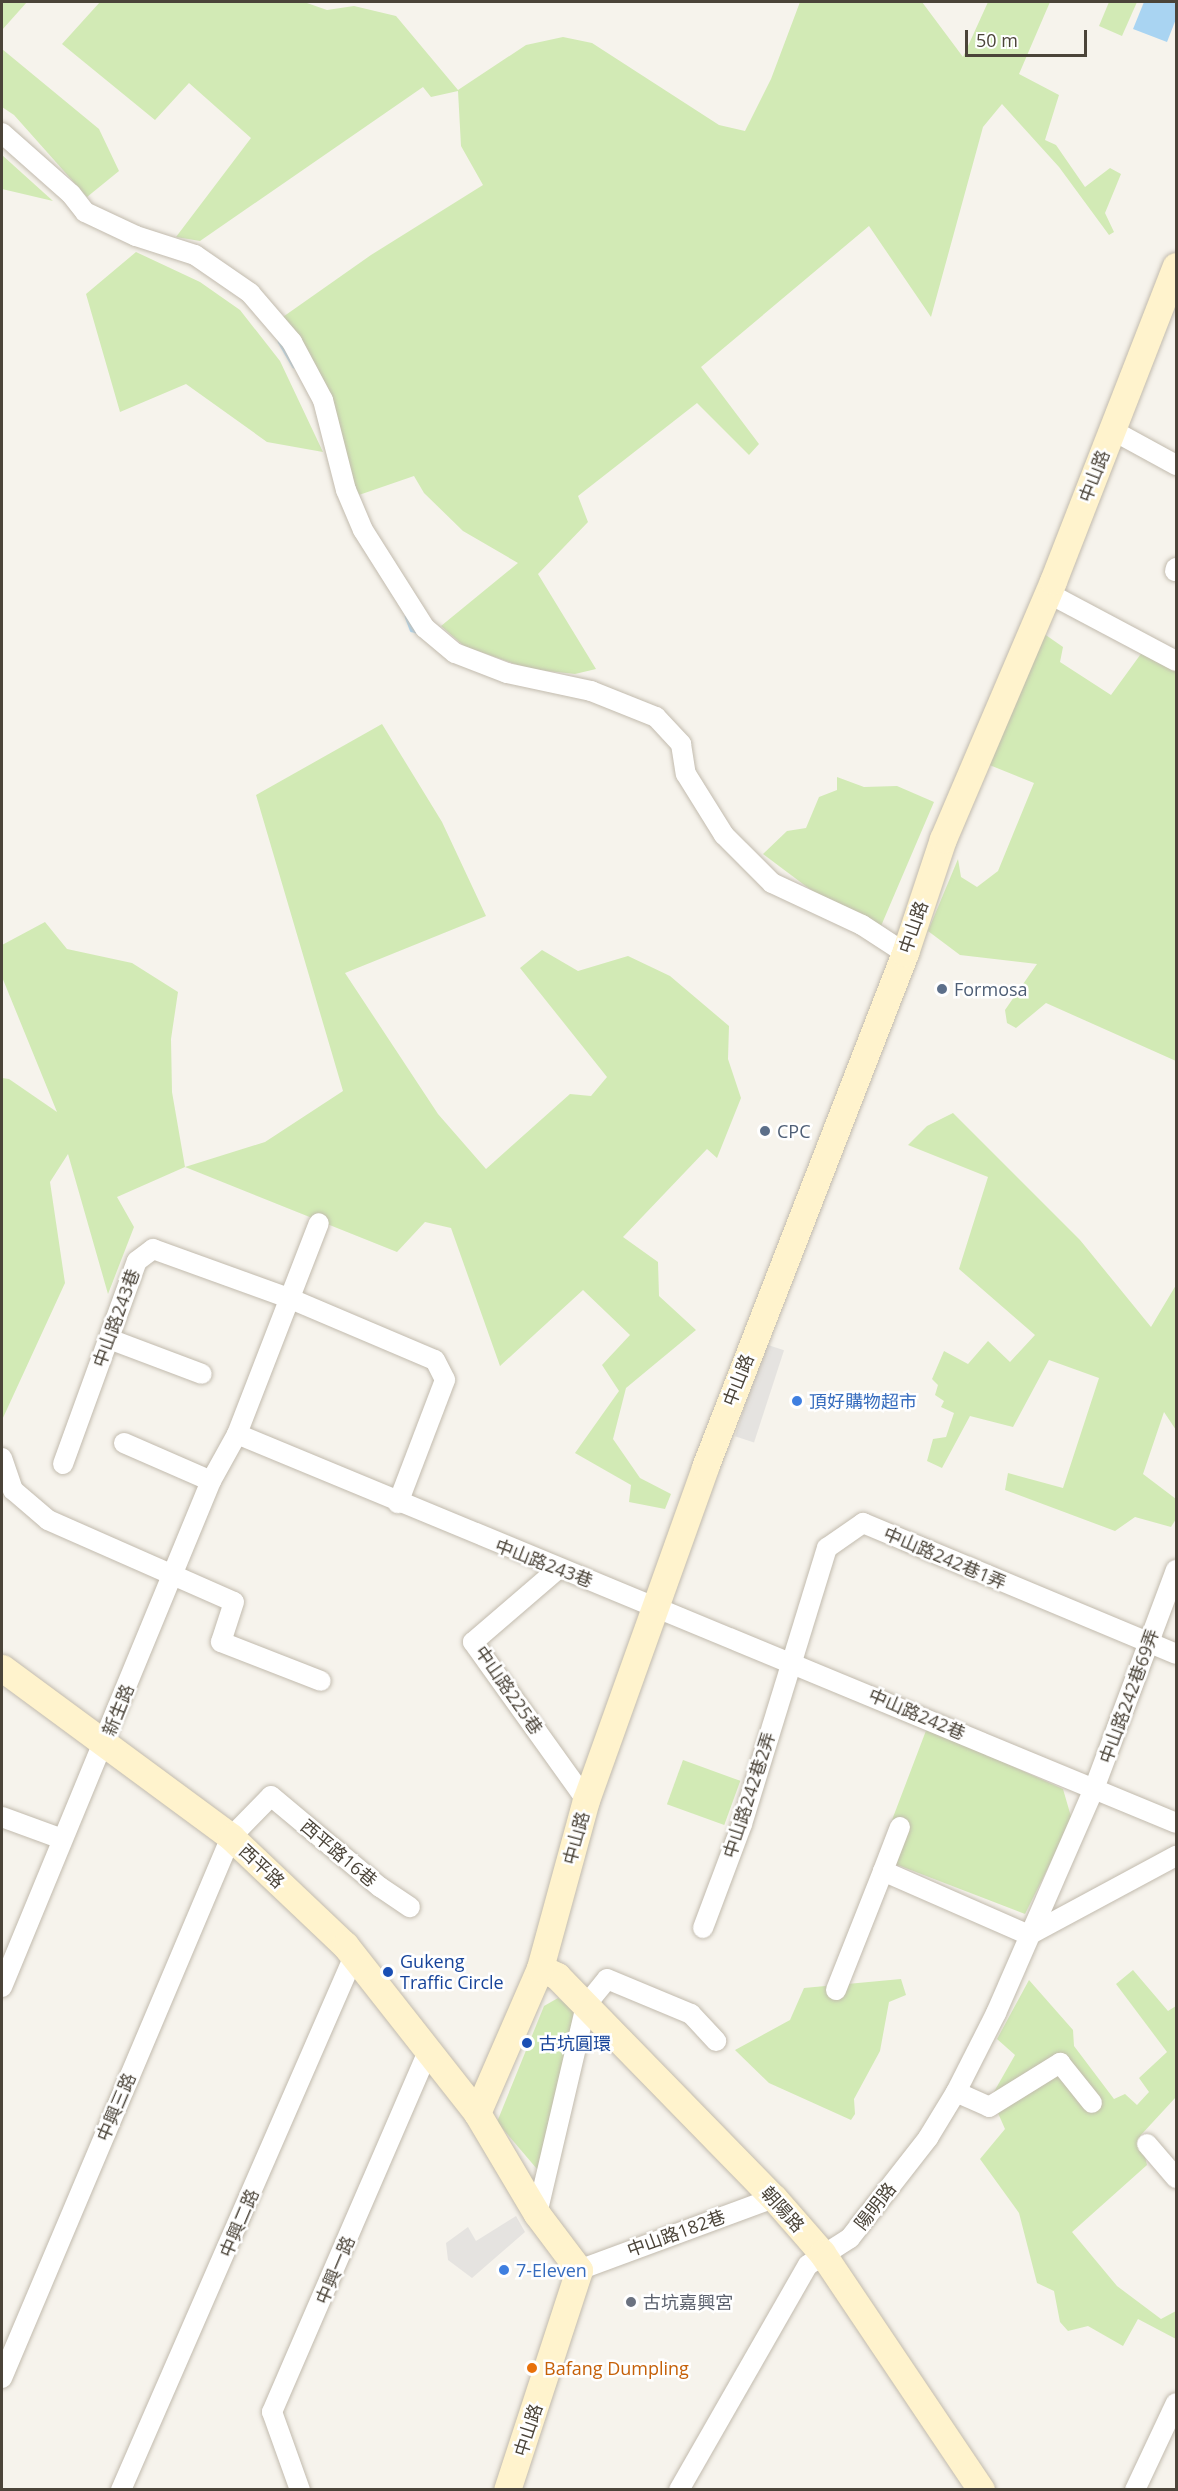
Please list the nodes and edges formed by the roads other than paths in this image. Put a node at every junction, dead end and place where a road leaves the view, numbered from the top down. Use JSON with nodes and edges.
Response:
{"nodes":[{"id":1,"x":2,"y":134,"type":"edge"},
{"id":2,"x":1176,"y":266,"type":"edge"},
{"id":3,"x":1112,"y":430,"type":"junction"},
{"id":4,"x":1176,"y":465,"type":"edge"},
{"id":5,"x":1048,"y":593,"type":"junction"},
{"id":6,"x":1176,"y":661,"type":"edge"},
{"id":7,"x":905,"y":953,"type":"junction"},
{"id":8,"x":319,"y":1223,"type":"dead end"},
{"id":9,"x":291,"y":1299,"type":"junction"},
{"id":10,"x":109,"y":1339,"type":"junction"},
{"id":11,"x":202,"y":1374,"type":"dead end"},
{"id":12,"x":237,"y":1434,"type":"junction"},
{"id":13,"x":124,"y":1443,"type":"dead end"},
{"id":14,"x":2,"y":1458,"type":"edge"},
{"id":15,"x":63,"y":1464,"type":"dead end"},
{"id":16,"x":211,"y":1481,"type":"junction"},
{"id":17,"x":398,"y":1503,"type":"junction"},
{"id":18,"x":558,"y":1569,"type":"junction"},
{"id":19,"x":1176,"y":1570,"type":"edge"},
{"id":20,"x":173,"y":1575,"type":"junction"},
{"id":21,"x":657,"y":1606,"type":"junction"},
{"id":22,"x":1147,"y":1644,"type":"junction"},
{"id":23,"x":1176,"y":1654,"type":"edge"},
{"id":24,"x":791,"y":1661,"type":"junction"},
{"id":25,"x":2,"y":1668,"type":"edge"},
{"id":26,"x":321,"y":1682,"type":"dead end"},
{"id":27,"x":106,"y":1742,"type":"junction"},
{"id":28,"x":1094,"y":1789,"type":"junction"},
{"id":29,"x":586,"y":1800,"type":"junction"},
{"id":30,"x":2,"y":1817,"type":"edge"},
{"id":31,"x":1176,"y":1823,"type":"edge"},
{"id":32,"x":900,"y":1827,"type":"dead end"},
{"id":33,"x":231,"y":1837,"type":"junction"},
{"id":34,"x":62,"y":1839,"type":"junction"},
{"id":35,"x":1173,"y":1865,"type":"edge"},
{"id":36,"x":883,"y":1871,"type":"junction"},
{"id":37,"x":410,"y":1907,"type":"dead end"},
{"id":38,"x":703,"y":1928,"type":"dead end"},
{"id":39,"x":1029,"y":1935,"type":"junction"},
{"id":40,"x":354,"y":1956,"type":"junction"},
{"id":41,"x":540,"y":1968,"type":"junction"},
{"id":42,"x":2,"y":1987,"type":"edge"},
{"id":43,"x":836,"y":1990,"type":"dead end"},
{"id":44,"x":586,"y":2005,"type":"junction"},
{"id":45,"x":716,"y":2041,"type":"dead end"},
{"id":46,"x":428,"y":2051,"type":"junction"},
{"id":47,"x":956,"y":2092,"type":"junction"},
{"id":48,"x":1092,"y":2103,"type":"dead end"},
{"id":49,"x":477,"y":2113,"type":"junction"},
{"id":50,"x":1147,"y":2144,"type":"dead end"},
{"id":51,"x":1176,"y":2178,"type":"edge"},
{"id":52,"x":774,"y":2198,"type":"junction"},
{"id":53,"x":537,"y":2214,"type":"junction"},
{"id":54,"x":822,"y":2253,"type":"junction"},
{"id":55,"x":579,"y":2270,"type":"junction"},
{"id":56,"x":2,"y":2378,"type":"edge"},
{"id":57,"x":1176,"y":2403,"type":"edge"},
{"id":58,"x":121,"y":2490,"type":"edge"},
{"id":59,"x":300,"y":2490,"type":"edge"},
{"id":60,"x":507,"y":2490,"type":"edge"},
{"id":61,"x":679,"y":2490,"type":"edge"},
{"id":62,"x":981,"y":2490,"type":"edge"},
{"id":63,"x":1135,"y":2490,"type":"edge"}],
"edges":[{"from":1,"to":7,"type":"street"},
{"from":2,"to":3,"type":"main road","name":"中山路"},
{"from":3,"to":4,"type":"street"},
{"from":3,"to":5,"type":"main road","name":"中山路"},
{"from":5,"to":6,"type":"street"},
{"from":5,"to":7,"type":"main road","name":"中山路"},
{"from":7,"to":21,"type":"main road","name":"中山路"},
{"from":8,"to":9,"type":"street"},
{"from":9,"to":10,"type":"street","name":"中山路243巷"},
{"from":9,"to":12,"type":"street"},
{"from":9,"to":17,"type":"street","name":"中山路243巷"},
{"from":10,"to":11,"type":"street"},
{"from":10,"to":15,"type":"street","name":"中山路243巷"},
{"from":12,"to":16,"type":"street","name":"新生路"},
{"from":12,"to":17,"type":"street","name":"中山路243巷"},
{"from":13,"to":16,"type":"street"},
{"from":14,"to":20,"type":"street"},
{"from":16,"to":20,"type":"street","name":"新生路"},
{"from":17,"to":18,"type":"street","name":"中山路243巷"},
{"from":18,"to":21,"type":"street","name":"中山路243巷"},
{"from":18,"to":29,"type":"street","name":"中山路225巷"},
{"from":19,"to":22,"type":"street","name":"中山路242巷69弄"},
{"from":20,"to":26,"type":"street"},
{"from":20,"to":27,"type":"street","name":"新生路"},
{"from":21,"to":24,"type":"street","name":"中山路242巷"},
{"from":21,"to":29,"type":"main road","name":"中山路"},
{"from":22,"to":23,"type":"street","name":"中山路242巷1弄"},
{"from":22,"to":24,"type":"street","name":"中山路242巷1弄"},
{"from":22,"to":28,"type":"street","name":"中山路242巷69弄"},
{"from":24,"to":28,"type":"street","name":"中山路242巷"},
{"from":24,"to":38,"type":"street","name":"中山路242巷2弄"},
{"from":25,"to":27,"type":"main road","name":"西平路"},
{"from":27,"to":33,"type":"main road","name":"西平路"},
{"from":27,"to":34,"type":"street","name":"新生路"},
{"from":28,"to":31,"type":"street","name":"中山路242巷"},
{"from":28,"to":39,"type":"street","name":"陽明路"},
{"from":29,"to":41,"type":"main road","name":"中山路"},
{"from":30,"to":34,"type":"street"},
{"from":32,"to":36,"type":"street"},
{"from":33,"to":37,"type":"street","name":"西平路16巷"},
{"from":33,"to":40,"type":"main road","name":"西平路"},
{"from":33,"to":56,"type":"street","name":"中興三路"},
{"from":34,"to":42,"type":"street","name":"新生路"},
{"from":35,"to":39,"type":"street"},
{"from":36,"to":39,"type":"street"},
{"from":36,"to":43,"type":"street"},
{"from":39,"to":47,"type":"street","name":"陽明路"},
{"from":40,"to":46,"type":"main road","name":"西平路"},
{"from":40,"to":58,"type":"street","name":"中興二路"},
{"from":41,"to":44,"type":"main road","name":"朝陽路"},
{"from":41,"to":49,"type":"main road","name":"中山路"},
{"from":44,"to":45,"type":"street"},
{"from":44,"to":52,"type":"main road","name":"朝陽路"},
{"from":44,"to":53,"type":"street"},
{"from":46,"to":49,"type":"main road","name":"西平路"},
{"from":46,"to":59,"type":"street","name":"中興一路"},
{"from":47,"to":48,"type":"street"},
{"from":47,"to":54,"type":"street","name":"陽明路"},
{"from":49,"to":53,"type":"main road"},
{"from":50,"to":51,"type":"street"},
{"from":52,"to":54,"type":"main road","name":"朝陽路"},
{"from":52,"to":55,"type":"street","name":"中山路182巷"},
{"from":53,"to":55,"type":"main road"},
{"from":54,"to":61,"type":"street","name":"陽明路"},
{"from":54,"to":62,"type":"main road","name":"朝陽路"},
{"from":55,"to":60,"type":"main road","name":"中山路"},
{"from":57,"to":63,"type":"street"}]}
